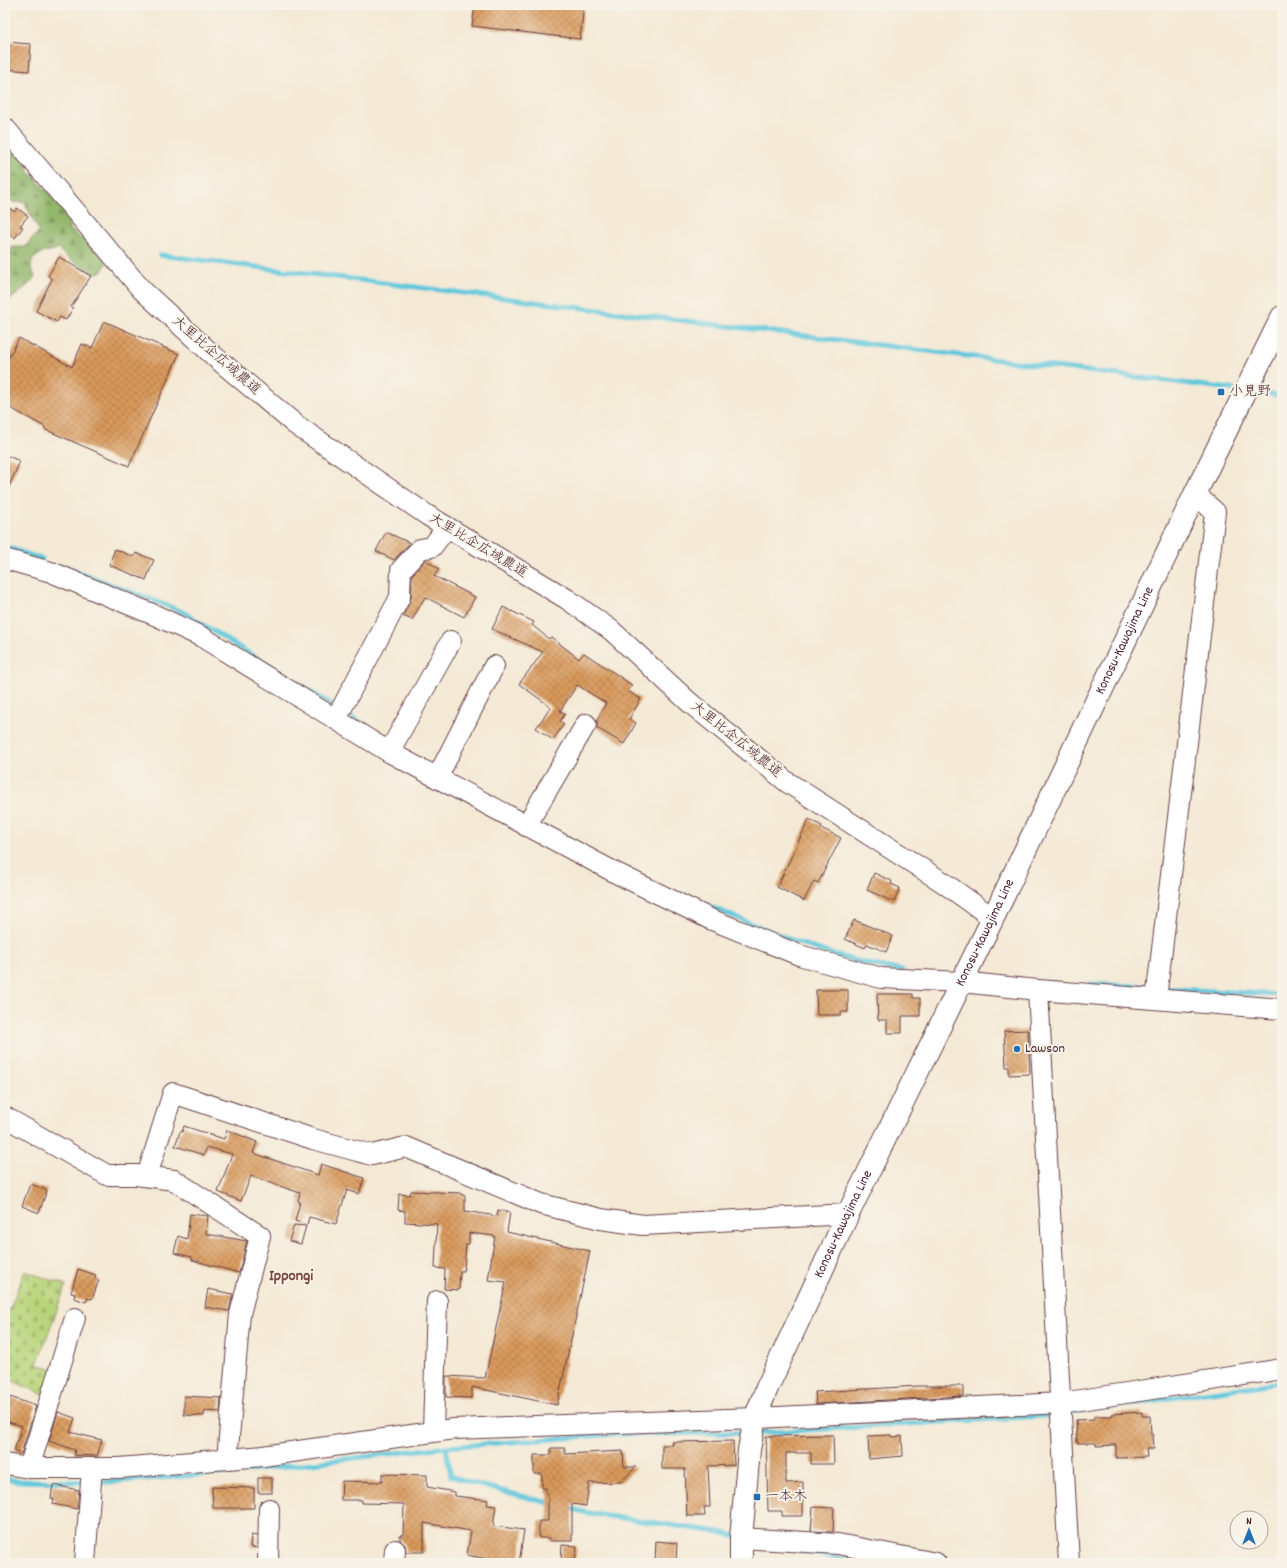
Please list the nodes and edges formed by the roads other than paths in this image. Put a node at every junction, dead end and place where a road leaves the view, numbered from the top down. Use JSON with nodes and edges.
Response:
{"nodes":[{"id":1,"x":5,"y":128,"type":"edge"},
{"id":2,"x":1282,"y":317,"type":"edge"},
{"id":3,"x":1194,"y":494,"type":"junction"},
{"id":4,"x":447,"y":527,"type":"junction"},
{"id":5,"x":5,"y":559,"type":"edge"},
{"id":6,"x":451,"y":641,"type":"dead end"},
{"id":7,"x":494,"y":666,"type":"dead end"},
{"id":8,"x":336,"y":719,"type":"junction"},
{"id":9,"x":586,"y":724,"type":"dead end"},
{"id":10,"x":389,"y":752,"type":"junction"},
{"id":11,"x":437,"y":778,"type":"junction"},
{"id":12,"x":526,"y":826,"type":"junction"},
{"id":13,"x":993,"y":918,"type":"junction"},
{"id":14,"x":961,"y":982,"type":"junction"},
{"id":15,"x":1038,"y":990,"type":"junction"},
{"id":16,"x":1156,"y":999,"type":"junction"},
{"id":17,"x":1282,"y":1009,"type":"edge"},
{"id":18,"x":5,"y":1117,"type":"edge"},
{"id":19,"x":147,"y":1176,"type":"junction"},
{"id":20,"x":848,"y":1214,"type":"junction"},
{"id":21,"x":437,"y":1301,"type":"dead end"},
{"id":22,"x":75,"y":1318,"type":"dead end"},
{"id":23,"x":1282,"y":1369,"type":"edge"},
{"id":24,"x":1061,"y":1403,"type":"junction"},
{"id":25,"x":755,"y":1418,"type":"junction"},
{"id":26,"x":433,"y":1431,"type":"junction"},
{"id":27,"x":227,"y":1459,"type":"junction"},
{"id":28,"x":5,"y":1464,"type":"edge"},
{"id":29,"x":29,"y":1468,"type":"junction"},
{"id":30,"x":92,"y":1468,"type":"junction"},
{"id":31,"x":269,"y":1509,"type":"dead end"},
{"id":32,"x":741,"y":1538,"type":"junction"},
{"id":33,"x":85,"y":1563,"type":"edge"},
{"id":34,"x":268,"y":1563,"type":"edge"},
{"id":35,"x":741,"y":1563,"type":"edge"},
{"id":36,"x":936,"y":1563,"type":"edge"},
{"id":37,"x":1069,"y":1563,"type":"edge"}],
"edges":[{"from":1,"to":4,"type":"street","name":"大里比企広域農道"},
{"from":2,"to":3,"type":"main road","name":"Konosu-Kawajima Line"},
{"from":3,"to":13,"type":"main road","name":"Konosu-Kawajima Line"},
{"from":3,"to":16,"type":"street"},
{"from":4,"to":8,"type":"street"},
{"from":4,"to":13,"type":"street","name":"大里比企広域農道"},
{"from":5,"to":8,"type":"street"},
{"from":6,"to":10,"type":"street"},
{"from":7,"to":11,"type":"street"},
{"from":8,"to":10,"type":"street"},
{"from":9,"to":12,"type":"street"},
{"from":10,"to":11,"type":"street"},
{"from":11,"to":12,"type":"street"},
{"from":12,"to":14,"type":"street"},
{"from":13,"to":14,"type":"main road","name":"Konosu-Kawajima Line"},
{"from":14,"to":15,"type":"street"},
{"from":14,"to":20,"type":"main road","name":"Konosu-Kawajima Line"},
{"from":15,"to":16,"type":"street"},
{"from":15,"to":24,"type":"street"},
{"from":16,"to":17,"type":"street"},
{"from":18,"to":19,"type":"street"},
{"from":19,"to":20,"type":"street"},
{"from":19,"to":27,"type":"street"},
{"from":20,"to":25,"type":"main road","name":"Konosu-Kawajima Line"},
{"from":21,"to":26,"type":"street"},
{"from":22,"to":29,"type":"street"},
{"from":23,"to":24,"type":"street"},
{"from":24,"to":25,"type":"street"},
{"from":24,"to":37,"type":"street"},
{"from":25,"to":26,"type":"street"},
{"from":25,"to":32,"type":"main road","name":"Konosu-Kawajima Line"},
{"from":26,"to":27,"type":"street"},
{"from":27,"to":30,"type":"street"},
{"from":28,"to":29,"type":"street"},
{"from":29,"to":30,"type":"street"},
{"from":30,"to":33,"type":"street"},
{"from":31,"to":34,"type":"street"},
{"from":32,"to":35,"type":"main road","name":"Konosu-Kawajima Line"},
{"from":32,"to":36,"type":"street"}]}
